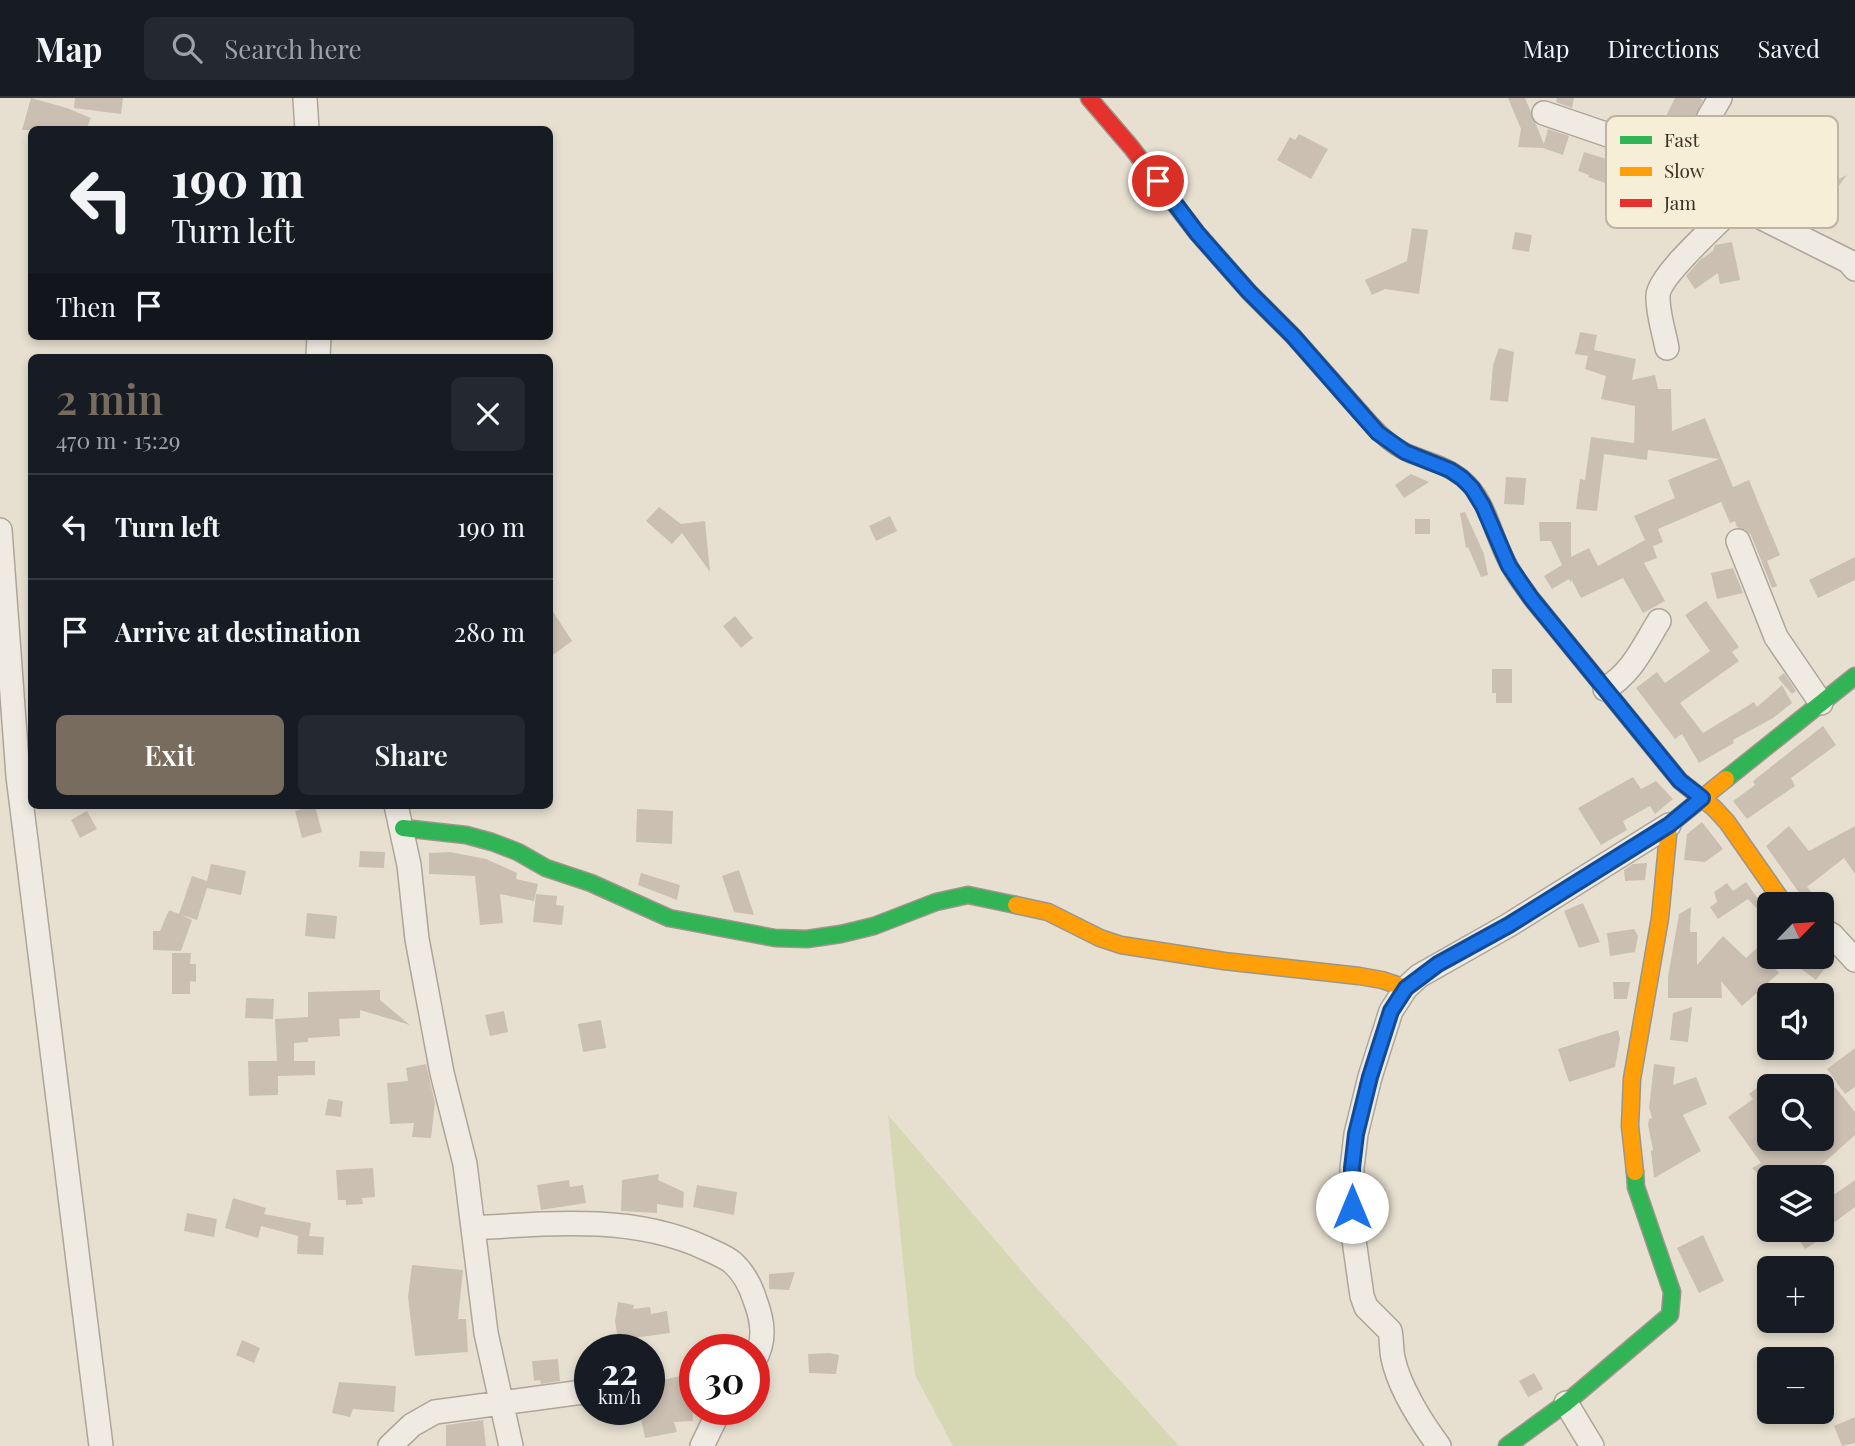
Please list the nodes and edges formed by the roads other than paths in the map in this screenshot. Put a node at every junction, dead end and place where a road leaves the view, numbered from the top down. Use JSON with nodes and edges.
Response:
{"nodes":[{"id":1,"x":305,"y":98,"type":"edge"},
{"id":2,"x":1089,"y":98,"type":"edge"},
{"id":3,"x":1720,"y":98,"type":"edge"},
{"id":4,"x":1544,"y":113,"type":"dead end"},
{"id":5,"x":1710,"y":116,"type":"edge"},
{"id":6,"x":307,"y":126,"type":"edge"},
{"id":7,"x":1606,"y":134,"type":"edge"},
{"id":8,"x":1713,"y":228,"type":"edge"},
{"id":9,"x":1782,"y":228,"type":"edge"},
{"id":10,"x":1855,"y":270,"type":"edge"},
{"id":11,"x":1667,"y":348,"type":"dead end"},
{"id":12,"x":0,"y":530,"type":"edge"},
{"id":13,"x":1738,"y":541,"type":"dead end"},
{"id":14,"x":1659,"y":621,"type":"dead end"},
{"id":15,"x":1855,"y":676,"type":"edge"},
{"id":16,"x":1605,"y":688,"type":"junction"},
{"id":17,"x":1821,"y":703,"type":"junction"},
{"id":18,"x":1702,"y":798,"type":"junction"},
{"id":19,"x":397,"y":809,"type":"edge"},
{"id":20,"x":1669,"y":825,"type":"junction"},
{"id":21,"x":402,"y":828,"type":"junction"},
{"id":22,"x":1776,"y":892,"type":"edge"},
{"id":23,"x":1834,"y":937,"type":"edge"},
{"id":24,"x":1855,"y":960,"type":"edge"},
{"id":25,"x":1406,"y":988,"type":"junction"},
{"id":26,"x":474,"y":1228,"type":"junction"},
{"id":27,"x":762,"y":1334,"type":"edge"},
{"id":28,"x":574,"y":1393,"type":"edge"},
{"id":29,"x":502,"y":1403,"type":"junction"},
{"id":30,"x":1566,"y":1403,"type":"junction"},
{"id":31,"x":712,"y":1425,"type":"edge"},
{"id":32,"x":101,"y":1446,"type":"edge"},
{"id":33,"x":390,"y":1446,"type":"edge"},
{"id":34,"x":510,"y":1446,"type":"edge"},
{"id":35,"x":702,"y":1446,"type":"edge"},
{"id":36,"x":1439,"y":1446,"type":"edge"},
{"id":37,"x":1507,"y":1446,"type":"edge"},
{"id":38,"x":1592,"y":1446,"type":"edge"}],
"edges":[{"from":1,"to":6,"type":"street"},
{"from":2,"to":16,"type":"street"},
{"from":3,"to":5,"type":"street"},
{"from":4,"to":7,"type":"street"},
{"from":8,"to":11,"type":"street"},
{"from":9,"to":10,"type":"street"},
{"from":12,"to":32,"type":"street"},
{"from":13,"to":17,"type":"street"},
{"from":14,"to":16,"type":"street"},
{"from":15,"to":17,"type":"street"},
{"from":16,"to":18,"type":"street"},
{"from":17,"to":18,"type":"street"},
{"from":18,"to":20,"type":"street"},
{"from":18,"to":22,"type":"street"},
{"from":19,"to":21,"type":"street"},
{"from":20,"to":25,"type":"street"},
{"from":20,"to":30,"type":"street"},
{"from":21,"to":25,"type":"street"},
{"from":21,"to":26,"type":"street"},
{"from":23,"to":24,"type":"street"},
{"from":25,"to":36,"type":"street"},
{"from":26,"to":27,"type":"street"},
{"from":26,"to":29,"type":"street"},
{"from":28,"to":29,"type":"street"},
{"from":29,"to":33,"type":"street"},
{"from":29,"to":34,"type":"street"},
{"from":30,"to":37,"type":"street"},
{"from":30,"to":38,"type":"street"},
{"from":31,"to":35,"type":"street"}]}
